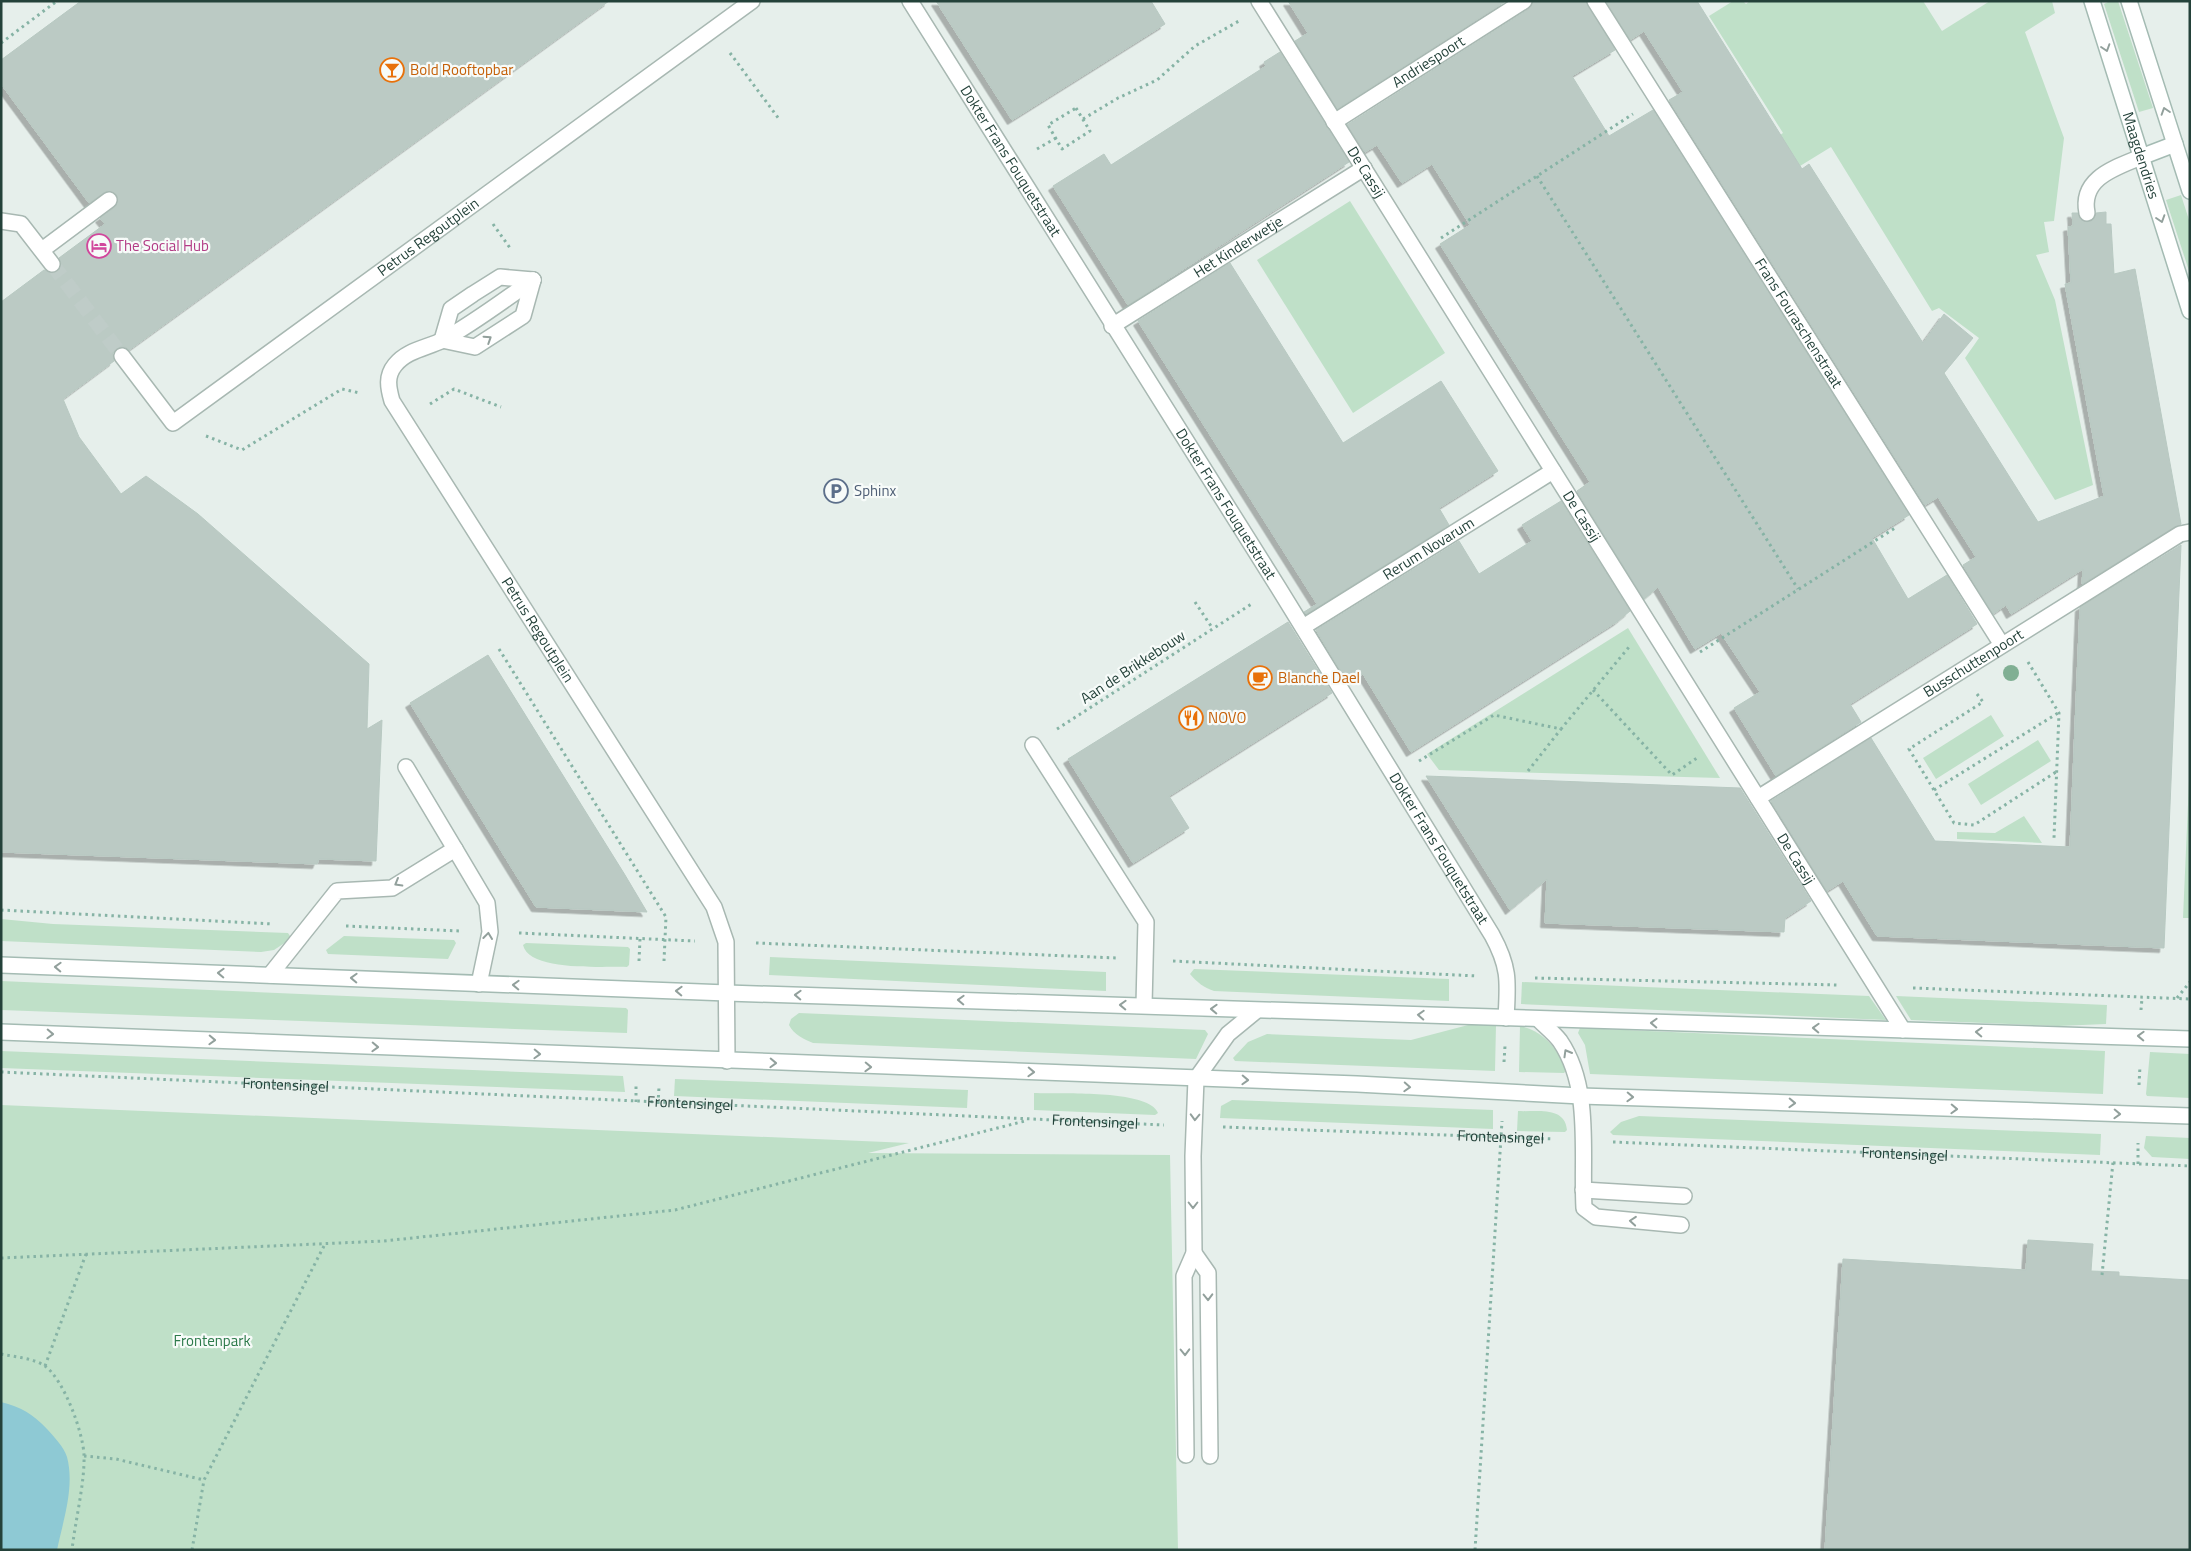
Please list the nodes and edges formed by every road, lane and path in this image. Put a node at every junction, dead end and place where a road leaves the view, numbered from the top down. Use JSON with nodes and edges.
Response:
{"nodes":[{"id":1,"x":57,"y":1,"type":"edge"},
{"id":2,"x":752,"y":1,"type":"edge"},
{"id":3,"x":910,"y":1,"type":"edge"},
{"id":4,"x":1524,"y":1,"type":"edge"},
{"id":5,"x":1595,"y":1,"type":"edge"},
{"id":6,"x":2092,"y":1,"type":"edge"},
{"id":7,"x":2129,"y":1,"type":"edge"},
{"id":8,"x":1261,"y":4,"type":"edge"},
{"id":9,"x":713,"y":29,"type":"junction"},
{"id":10,"x":1,"y":43,"type":"edge"},
{"id":11,"x":1657,"y":99,"type":"junction"},
{"id":12,"x":779,"y":119,"type":"dead end"},
{"id":13,"x":1083,"y":119,"type":"junction"},
{"id":14,"x":1334,"y":122,"type":"junction"},
{"id":15,"x":2175,"y":144,"type":"junction"},
{"id":16,"x":2141,"y":157,"type":"junction"},
{"id":17,"x":1364,"y":168,"type":"junction"},
{"id":18,"x":1537,"y":176,"type":"junction"},
{"id":19,"x":2190,"y":191,"type":"edge"},
{"id":20,"x":109,"y":200,"type":"dead end"},
{"id":21,"x":477,"y":202,"type":"junction"},
{"id":22,"x":2087,"y":213,"type":"dead end"},
{"id":23,"x":1,"y":220,"type":"edge"},
{"id":24,"x":42,"y":250,"type":"junction"},
{"id":25,"x":513,"y":252,"type":"dead end"},
{"id":26,"x":1417,"y":254,"type":"junction"},
{"id":27,"x":52,"y":264,"type":"tunnel mouth"},
{"id":28,"x":533,"y":280,"type":"junction"},
{"id":29,"x":2190,"y":311,"type":"edge"},
{"id":30,"x":1112,"y":326,"type":"junction"},
{"id":31,"x":442,"y":340,"type":"junction"},
{"id":32,"x":122,"y":356,"type":"tunnel mouth"},
{"id":33,"x":392,"y":401,"type":"junction"},
{"id":34,"x":501,"y":407,"type":"dead end"},
{"id":35,"x":173,"y":423,"type":"junction"},
{"id":36,"x":1553,"y":471,"type":"junction"},
{"id":37,"x":1919,"y":513,"type":"junction"},
{"id":38,"x":2190,"y":532,"type":"edge"},
{"id":39,"x":1798,"y":589,"type":"junction"},
{"id":40,"x":1196,"y":602,"type":"dead end"},
{"id":41,"x":1245,"y":608,"type":"dead end"},
{"id":42,"x":1648,"y":623,"type":"junction"},
{"id":43,"x":1303,"y":627,"type":"junction"},
{"id":44,"x":1213,"y":629,"type":"junction"},
{"id":45,"x":2002,"y":645,"type":"junction"},
{"id":46,"x":499,"y":649,"type":"dead end"},
{"id":47,"x":1677,"y":668,"type":"junction"},
{"id":48,"x":1963,"y":669,"type":"junction"},
{"id":49,"x":2033,"y":670,"type":"dead end"},
{"id":50,"x":1593,"y":690,"type":"junction"},
{"id":51,"x":2059,"y":713,"type":"junction"},
{"id":52,"x":1561,"y":729,"type":"junction"},
{"id":53,"x":1722,"y":741,"type":"junction"},
{"id":54,"x":1033,"y":745,"type":"joint"},
{"id":55,"x":406,"y":766,"type":"dead end"},
{"id":56,"x":1528,"y":771,"type":"dead end"},
{"id":57,"x":2056,"y":772,"type":"junction"},
{"id":58,"x":1394,"y":776,"type":"junction"},
{"id":59,"x":1934,"y":790,"type":"junction"},
{"id":60,"x":1758,"y":798,"type":"junction"},
{"id":61,"x":2054,"y":838,"type":"dead end"},
{"id":62,"x":455,"y":849,"type":"junction"},
{"id":63,"x":636,"y":870,"type":"dead end"},
{"id":64,"x":1,"y":965,"type":"edge"},
{"id":65,"x":270,"y":975,"type":"junction"},
{"id":66,"x":2190,"y":982,"type":"edge"},
{"id":67,"x":479,"y":984,"type":"junction"},
{"id":68,"x":727,"y":993,"type":"junction"},
{"id":69,"x":2142,"y":998,"type":"dead end"},
{"id":70,"x":2190,"y":999,"type":"edge"},
{"id":71,"x":1144,"y":1005,"type":"junction"},
{"id":72,"x":1256,"y":1011,"type":"junction"},
{"id":73,"x":1506,"y":1018,"type":"junction"},
{"id":74,"x":1538,"y":1019,"type":"junction"},
{"id":75,"x":1903,"y":1030,"type":"junction"},
{"id":76,"x":1,"y":1032,"type":"edge"},
{"id":77,"x":2140,"y":1036,"type":"junction"},
{"id":78,"x":2190,"y":1039,"type":"edge"},
{"id":79,"x":727,"y":1061,"type":"junction"},
{"id":80,"x":1,"y":1072,"type":"edge"},
{"id":81,"x":1196,"y":1078,"type":"junction"},
{"id":82,"x":1581,"y":1096,"type":"junction"},
{"id":83,"x":2139,"y":1114,"type":"junction"},
{"id":84,"x":2190,"y":1116,"type":"edge"},
{"id":85,"x":1028,"y":1120,"type":"junction"},
{"id":86,"x":1194,"y":1126,"type":"junction"},
{"id":87,"x":1502,"y":1137,"type":"junction"},
{"id":88,"x":1582,"y":1141,"type":"junction"},
{"id":89,"x":2113,"y":1162,"type":"junction"},
{"id":90,"x":2138,"y":1164,"type":"junction"},
{"id":91,"x":2190,"y":1166,"type":"edge"},
{"id":92,"x":1583,"y":1190,"type":"junction"},
{"id":93,"x":1684,"y":1196,"type":"dead end"},
{"id":94,"x":1681,"y":1225,"type":"dead end"},
{"id":95,"x":325,"y":1244,"type":"junction"},
{"id":96,"x":1194,"y":1253,"type":"junction"},
{"id":97,"x":86,"y":1254,"type":"junction"},
{"id":98,"x":1,"y":1258,"type":"edge"},
{"id":99,"x":2102,"y":1275,"type":"dead end"},
{"id":100,"x":1,"y":1354,"type":"edge"},
{"id":101,"x":46,"y":1366,"type":"junction"},
{"id":102,"x":1186,"y":1454,"type":"dead end"},
{"id":103,"x":84,"y":1456,"type":"junction"},
{"id":104,"x":1210,"y":1456,"type":"dead end"},
{"id":105,"x":204,"y":1480,"type":"junction"},
{"id":106,"x":72,"y":1550,"type":"edge"},
{"id":107,"x":192,"y":1550,"type":"edge"},
{"id":108,"x":1475,"y":1550,"type":"edge"}],
"edges":[{"from":1,"to":10,"type":"path"},
{"from":2,"to":9,"type":"street","name":"Petrus Regoutplein"},
{"from":3,"to":30,"type":"street","name":"Dokter Frans Fouquetstraat"},
{"from":4,"to":14,"type":"street","name":"Andriespoort"},
{"from":5,"to":11,"type":"street","name":"Frans Fouraschenstraat"},
{"from":6,"to":16,"type":"street","name":"Maagdendries","one_way":true},
{"from":15,"to":7,"type":"street","one_way":true},
{"from":8,"to":13,"type":"path"},
{"from":8,"to":14,"type":"street","name":"De Cassij"},
{"from":9,"to":12,"type":"path"},
{"from":9,"to":21,"type":"street","name":"Petrus Regoutplein"},
{"from":11,"to":18,"type":"path"},
{"from":11,"to":37,"type":"street","name":"Frans Fouraschenstraat"},
{"from":13,"to":13,"type":"path"},
{"from":14,"to":17,"type":"street","name":"De Cassij"},
{"from":15,"to":16,"type":"street"},
{"from":15,"to":19,"type":"street"},
{"from":16,"to":22,"type":"street"},
{"from":16,"to":29,"type":"street","name":"Maagdendries","one_way":true},
{"from":17,"to":26,"type":"street","name":"De Cassij"},
{"from":17,"to":30,"type":"street","name":"Het Kinderwetje"},
{"from":18,"to":26,"type":"path"},
{"from":18,"to":39,"type":"path"},
{"from":20,"to":24,"type":"street"},
{"from":21,"to":25,"type":"path"},
{"from":21,"to":35,"type":"street","name":"Petrus Regoutplein"},
{"from":23,"to":24,"type":"street"},
{"from":24,"to":27,"type":"street"},
{"from":26,"to":36,"type":"street","name":"De Cassij"},
{"from":28,"to":31,"type":"street","name":"Petrus Regoutplein"},
{"from":28,"to":31,"type":"street"},
{"from":31,"to":28,"type":"street","one_way":true},
{"from":30,"to":43,"type":"street","name":"Dokter Frans Fouquetstraat"},
{"from":31,"to":33,"type":"street","name":"Petrus Regoutplein"},
{"from":32,"to":35,"type":"street"},
{"from":33,"to":34,"type":"path"},
{"from":33,"to":35,"type":"path"},
{"from":33,"to":68,"type":"street","name":"Petrus Regoutplein"},
{"from":36,"to":42,"type":"street","name":"De Cassij"},
{"from":36,"to":43,"type":"street","name":"Rerum Novarum"},
{"from":37,"to":39,"type":"path"},
{"from":37,"to":45,"type":"street","name":"Frans Fouraschenstraat"},
{"from":38,"to":45,"type":"street","name":"Busschuttenpoort"},
{"from":39,"to":47,"type":"path"},
{"from":40,"to":44,"type":"path"},
{"from":41,"to":44,"type":"path","name":"Aan de Brikkebouw"},
{"from":42,"to":47,"type":"street","name":"De Cassij"},
{"from":42,"to":50,"type":"path"},
{"from":43,"to":58,"type":"street","name":"Dokter Frans Fouquetstraat"},
{"from":44,"to":54,"type":"path","name":"Aan de Brikkebouw"},
{"from":45,"to":48,"type":"street","name":"Busschuttenpoort"},
{"from":46,"to":63,"type":"path"},
{"from":47,"to":53,"type":"street","name":"De Cassij"},
{"from":48,"to":59,"type":"path"},
{"from":48,"to":60,"type":"street","name":"Busschuttenpoort"},
{"from":49,"to":51,"type":"path"},
{"from":50,"to":52,"type":"path"},
{"from":50,"to":53,"type":"path"},
{"from":51,"to":57,"type":"path"},
{"from":51,"to":59,"type":"path"},
{"from":52,"to":56,"type":"path"},
{"from":52,"to":58,"type":"path"},
{"from":53,"to":60,"type":"street","name":"De Cassij"},
{"from":54,"to":71,"type":"street"},
{"from":55,"to":62,"type":"street"},
{"from":57,"to":59,"type":"path"},
{"from":57,"to":61,"type":"path"},
{"from":58,"to":73,"type":"street","name":"Dokter Frans Fouquetstraat"},
{"from":60,"to":75,"type":"street","name":"De Cassij"},
{"from":62,"to":65,"type":"street","one_way":true},
{"from":67,"to":62,"type":"street","one_way":true},
{"from":65,"to":64,"type":"street","one_way":true},
{"from":67,"to":65,"type":"street","one_way":true},
{"from":66,"to":70,"type":"path"},
{"from":68,"to":67,"type":"street","one_way":true},
{"from":71,"to":68,"type":"street","one_way":true},
{"from":68,"to":79,"type":"street","name":"Petrus Regoutplein"},
{"from":69,"to":77,"type":"path"},
{"from":72,"to":71,"type":"street","one_way":true},
{"from":73,"to":72,"type":"street","one_way":true},
{"from":72,"to":81,"type":"street"},
{"from":73,"to":74,"type":"street"},
{"from":75,"to":74,"type":"street","one_way":true},
{"from":82,"to":74,"type":"street","one_way":true},
{"from":77,"to":75,"type":"street","one_way":true},
{"from":76,"to":79,"type":"street","one_way":true},
{"from":78,"to":77,"type":"street","one_way":true},
{"from":77,"to":83,"type":"path"},
{"from":79,"to":81,"type":"street","one_way":true},
{"from":80,"to":85,"type":"path","name":"Frontensingel"},
{"from":81,"to":82,"type":"street","one_way":true},
{"from":81,"to":86,"type":"street","one_way":true},
{"from":82,"to":83,"type":"street","one_way":true},
{"from":82,"to":88,"type":"street"},
{"from":83,"to":84,"type":"street"},
{"from":83,"to":90,"type":"path"},
{"from":85,"to":86,"type":"path","name":"Frontensingel"},
{"from":85,"to":95,"type":"path"},
{"from":86,"to":87,"type":"path","name":"Frontensingel"},
{"from":86,"to":96,"type":"street","one_way":true},
{"from":87,"to":88,"type":"path","name":"Frontensingel"},
{"from":87,"to":108,"type":"path"},
{"from":88,"to":89,"type":"path","name":"Frontensingel"},
{"from":88,"to":92,"type":"street"},
{"from":89,"to":90,"type":"path","name":"Frontensingel"},
{"from":89,"to":99,"type":"path"},
{"from":90,"to":91,"type":"path","name":"Frontensingel"},
{"from":92,"to":93,"type":"street"},
{"from":94,"to":92,"type":"street","one_way":true},
{"from":95,"to":97,"type":"path"},
{"from":95,"to":105,"type":"path"},
{"from":96,"to":102,"type":"street","one_way":true},
{"from":96,"to":104,"type":"street","one_way":true},
{"from":97,"to":98,"type":"path"},
{"from":97,"to":101,"type":"path"},
{"from":100,"to":101,"type":"path"},
{"from":101,"to":103,"type":"path"},
{"from":103,"to":105,"type":"path"},
{"from":103,"to":106,"type":"path"},
{"from":105,"to":107,"type":"path"}]}
